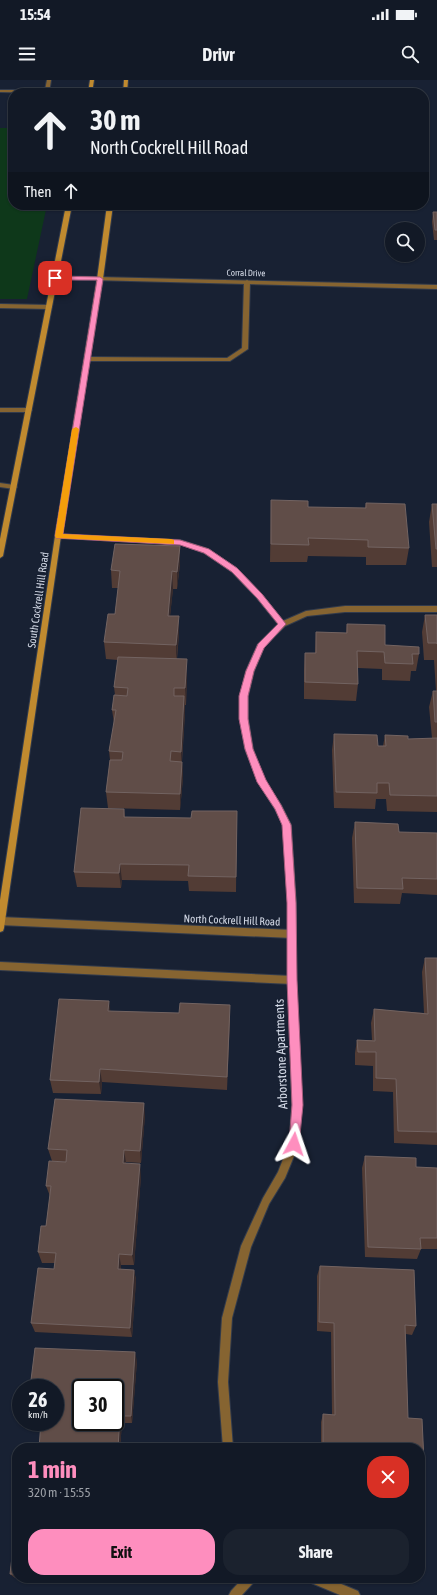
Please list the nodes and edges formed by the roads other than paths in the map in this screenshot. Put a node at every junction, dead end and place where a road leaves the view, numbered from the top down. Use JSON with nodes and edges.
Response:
{"nodes":[{"id":1,"x":68,"y":210,"type":"edge"},
{"id":2,"x":109,"y":210,"type":"edge"},
{"id":3,"x":55,"y":278,"type":"junction"},
{"id":4,"x":100,"y":279,"type":"junction"},
{"id":5,"x":247,"y":282,"type":"junction"},
{"id":6,"x":437,"y":286,"type":"edge"},
{"id":7,"x":0,"y":306,"type":"edge"},
{"id":8,"x":49,"y":307,"type":"junction"},
{"id":9,"x":87,"y":359,"type":"junction"},
{"id":10,"x":0,"y":410,"type":"edge"},
{"id":11,"x":29,"y":410,"type":"junction"},
{"id":12,"x":0,"y":485,"type":"edge"},
{"id":13,"x":14,"y":487,"type":"junction"},
{"id":14,"x":58,"y":536,"type":"junction"},
{"id":15,"x":0,"y":556,"type":"edge"},
{"id":16,"x":437,"y":609,"type":"edge"},
{"id":17,"x":282,"y":624,"type":"junction"},
{"id":18,"x":0,"y":923,"type":"edge"},
{"id":19,"x":292,"y":934,"type":"junction"},
{"id":20,"x":0,"y":966,"type":"edge"},
{"id":21,"x":292,"y":980,"type":"junction"},
{"id":22,"x":228,"y":1443,"type":"edge"},
{"id":23,"x":246,"y":1583,"type":"edge"},
{"id":24,"x":325,"y":1583,"type":"edge"},
{"id":25,"x":235,"y":1595,"type":"edge"},
{"id":26,"x":354,"y":1595,"type":"edge"}],
"edges":[{"from":1,"to":3,"type":"main road"},
{"from":2,"to":4,"type":"main road","name":"South Cockrell Hill Road"},
{"from":3,"to":4,"type":"street","name":"Corral Drive"},
{"from":3,"to":8,"type":"main road"},
{"from":4,"to":5,"type":"street","name":"Corral Drive"},
{"from":4,"to":9,"type":"main road","name":"South Cockrell Hill Road"},
{"from":5,"to":6,"type":"street","name":"Corral Drive"},
{"from":5,"to":9,"type":"street"},
{"from":7,"to":8,"type":"street"},
{"from":8,"to":11,"type":"main road"},
{"from":9,"to":14,"type":"main road","name":"South Cockrell Hill Road"},
{"from":10,"to":11,"type":"street"},
{"from":11,"to":13,"type":"main road"},
{"from":12,"to":13,"type":"street"},
{"from":13,"to":15,"type":"main road"},
{"from":14,"to":17,"type":"street"},
{"from":14,"to":18,"type":"main road","name":"South Cockrell Hill Road"},
{"from":16,"to":17,"type":"street"},
{"from":17,"to":19,"type":"street"},
{"from":18,"to":19,"type":"street","name":"North Cockrell Hill Road"},
{"from":19,"to":21,"type":"street","name":"North Cockrell Hill Road"},
{"from":20,"to":21,"type":"street"},
{"from":21,"to":22,"type":"street","name":"Arborstone Apartments"},
{"from":23,"to":25,"type":"street"},
{"from":24,"to":26,"type":"street"}]}
